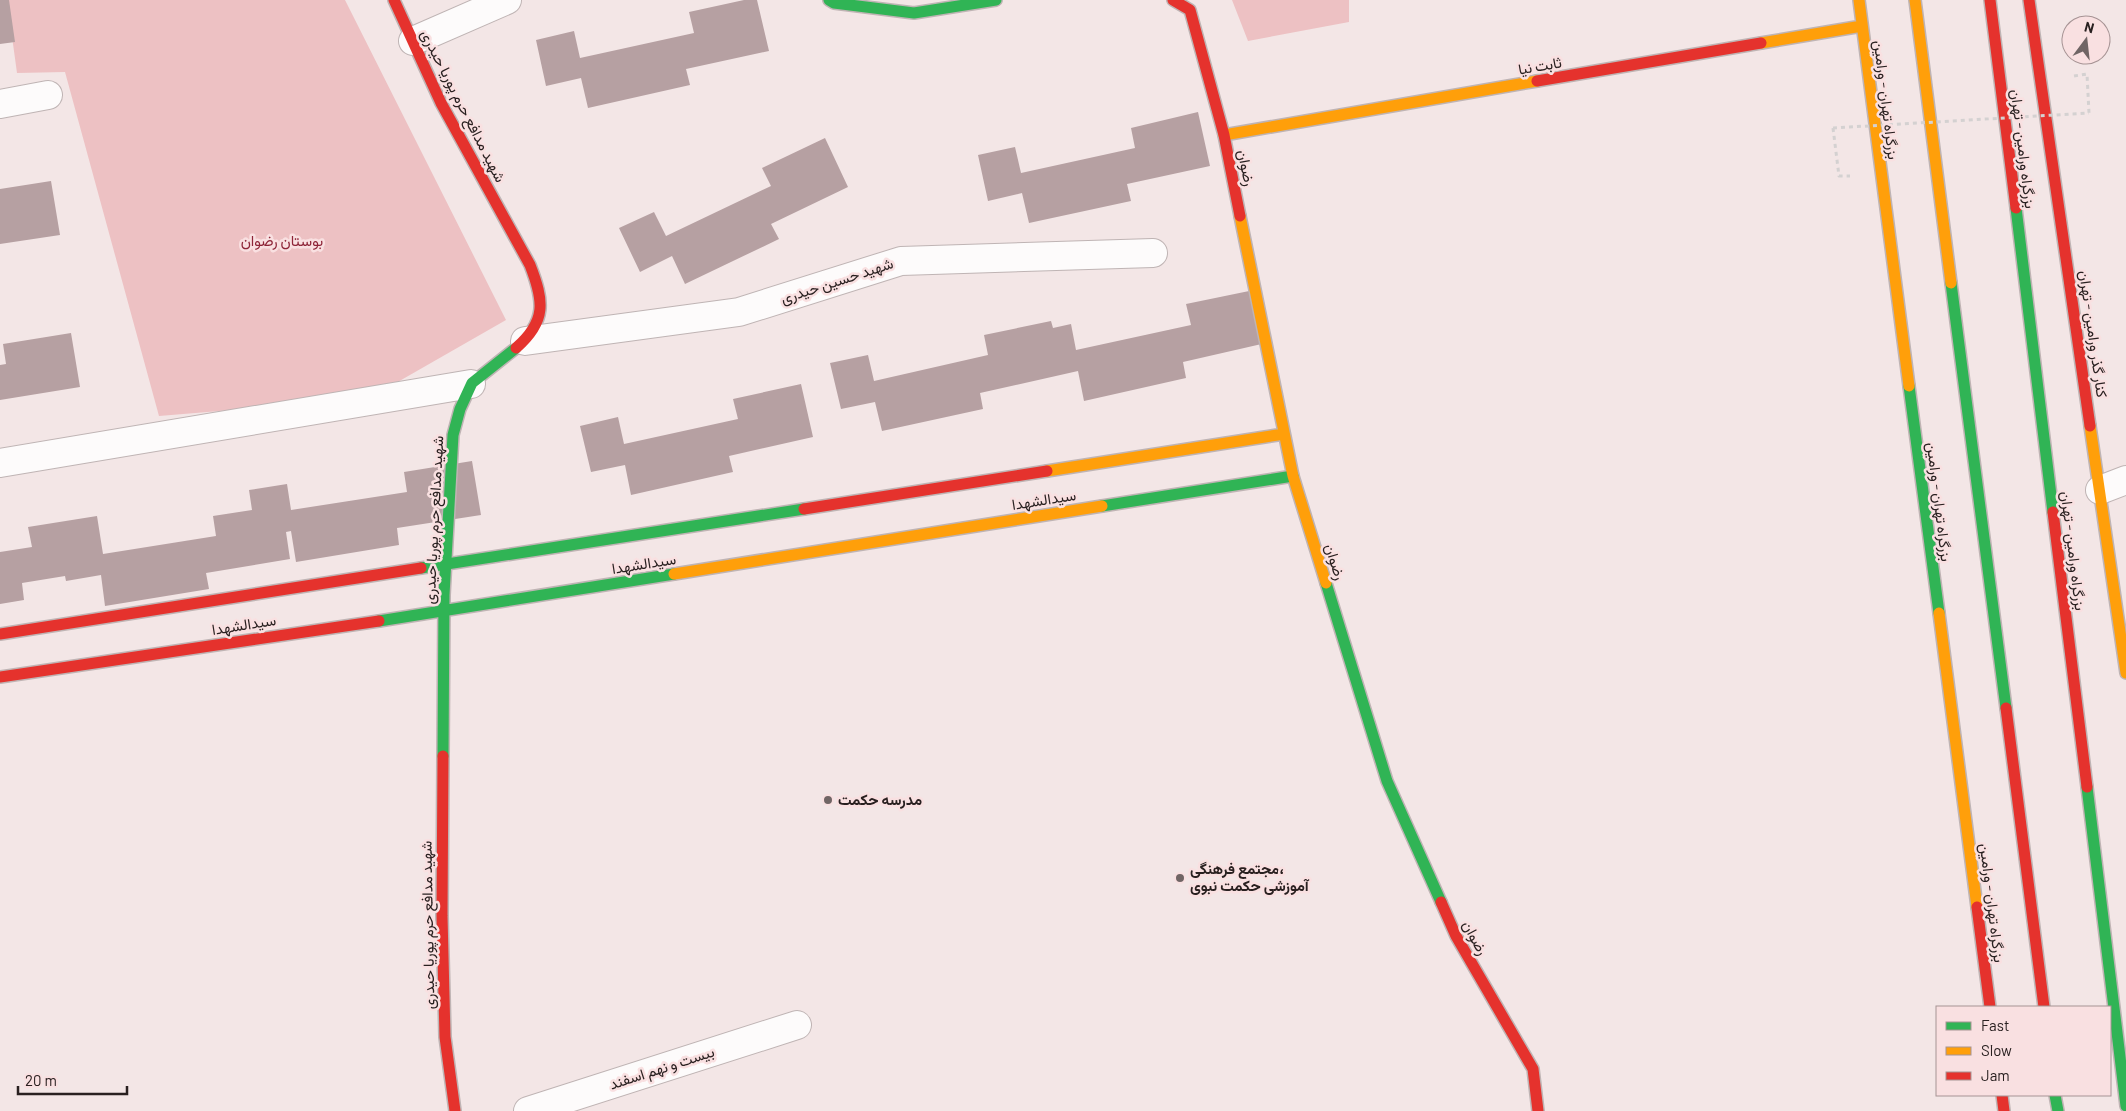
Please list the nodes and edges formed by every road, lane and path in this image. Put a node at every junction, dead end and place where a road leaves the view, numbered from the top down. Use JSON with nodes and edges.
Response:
{"nodes":[{"id":1,"x":394,"y":0,"type":"edge"},
{"id":2,"x":507,"y":0,"type":"edge"},
{"id":3,"x":829,"y":0,"type":"edge"},
{"id":4,"x":996,"y":0,"type":"edge"},
{"id":5,"x":1173,"y":0,"type":"edge"},
{"id":6,"x":1859,"y":0,"type":"edge"},
{"id":7,"x":1915,"y":0,"type":"edge"},
{"id":8,"x":1990,"y":0,"type":"edge"},
{"id":9,"x":2029,"y":0,"type":"edge"},
{"id":10,"x":1189,"y":5,"type":"edge"},
{"id":11,"x":1862,"y":26,"type":"junction"},
{"id":12,"x":413,"y":41,"type":"junction"},
{"id":13,"x":2087,"y":74,"type":"dead end"},
{"id":14,"x":48,"y":95,"type":"dead end"},
{"id":15,"x":0,"y":104,"type":"edge"},
{"id":16,"x":1224,"y":135,"type":"junction"},
{"id":17,"x":1839,"y":176,"type":"dead end"},
{"id":18,"x":1153,"y":254,"type":"dead end"},
{"id":19,"x":525,"y":341,"type":"junction"},
{"id":20,"x":471,"y":384,"type":"junction"},
{"id":21,"x":1284,"y":434,"type":"junction"},
{"id":22,"x":0,"y":463,"type":"edge"},
{"id":23,"x":1293,"y":476,"type":"junction"},
{"id":24,"x":2126,"y":480,"type":"edge"},
{"id":25,"x":2100,"y":490,"type":"junction"},
{"id":26,"x":445,"y":564,"type":"junction"},
{"id":27,"x":444,"y":611,"type":"junction"},
{"id":28,"x":2123,"y":630,"type":"edge"},
{"id":29,"x":0,"y":634,"type":"edge"},
{"id":30,"x":2126,"y":673,"type":"edge"},
{"id":31,"x":0,"y":677,"type":"edge"},
{"id":32,"x":1990,"y":1006,"type":"edge"},
{"id":33,"x":2044,"y":1006,"type":"edge"},
{"id":34,"x":797,"y":1025,"type":"dead end"},
{"id":35,"x":2002,"y":1096,"type":"edge"},
{"id":36,"x":2056,"y":1096,"type":"edge"},
{"id":37,"x":2126,"y":1106,"type":"edge"},
{"id":38,"x":455,"y":1111,"type":"edge"},
{"id":39,"x":528,"y":1111,"type":"edge"},
{"id":40,"x":1538,"y":1111,"type":"edge"},
{"id":41,"x":2004,"y":1111,"type":"edge"},
{"id":42,"x":2058,"y":1111,"type":"edge"}],
"edges":[{"from":1,"to":12,"type":"main road","name":"شهید مدافع حرم پوریا حیدری"},
{"from":2,"to":12,"type":"street"},
{"from":3,"to":4,"type":"main road"},
{"from":5,"to":10,"type":"main road","name":"رضوان"},
{"from":6,"to":11,"type":"main road","name":"بزرگراه تهران - ورامین"},
{"from":7,"to":33,"type":"main road"},
{"from":8,"to":37,"type":"main road","name":"بزرگراه ورامین - تهران"},
{"from":9,"to":25,"type":"main road","name":"کنار گذر ورامین - تهران"},
{"from":10,"to":16,"type":"main road","name":"رضوان"},
{"from":11,"to":16,"type":"main road","name":"ثابت نیا"},
{"from":11,"to":32,"type":"main road","name":"بزرگراه تهران - ورامین"},
{"from":12,"to":19,"type":"main road","name":"شهید مدافع حرم پوریا حیدری"},
{"from":13,"to":17,"type":"path","bridge":true},
{"from":14,"to":15,"type":"street"},
{"from":16,"to":21,"type":"main road","name":"رضوان"},
{"from":18,"to":19,"type":"street","name":"شهید حسین حیدری"},
{"from":19,"to":20,"type":"main road","name":"شهید مدافع حرم پوریا حیدری"},
{"from":20,"to":22,"type":"street"},
{"from":20,"to":26,"type":"main road","name":"شهید مدافع حرم پوریا حیدری"},
{"from":21,"to":23,"type":"main road","name":"رضوان"},
{"from":21,"to":26,"type":"main road","name":"سیدالشهدا"},
{"from":23,"to":27,"type":"main road","name":"سیدالشهدا"},
{"from":23,"to":40,"type":"main road","name":"رضوان"},
{"from":24,"to":25,"type":"street"},
{"from":25,"to":28,"type":"main road","name":"کنار گذر ورامین - تهران"},
{"from":26,"to":27,"type":"main road","name":"شهید مدافع حرم پوریا حیدری"},
{"from":26,"to":29,"type":"main road","name":"سیدالشهدا"},
{"from":27,"to":31,"type":"main road","name":"سیدالشهدا"},
{"from":27,"to":38,"type":"main road","name":"شهید مدافع حرم پوریا حیدری"},
{"from":28,"to":30,"type":"main road","name":"کنار گذر ورامین - تهران"},
{"from":34,"to":39,"type":"street","name":"بیست و نهم اسفند"},
{"from":35,"to":41,"type":"main road"},
{"from":36,"to":42,"type":"main road"}]}
